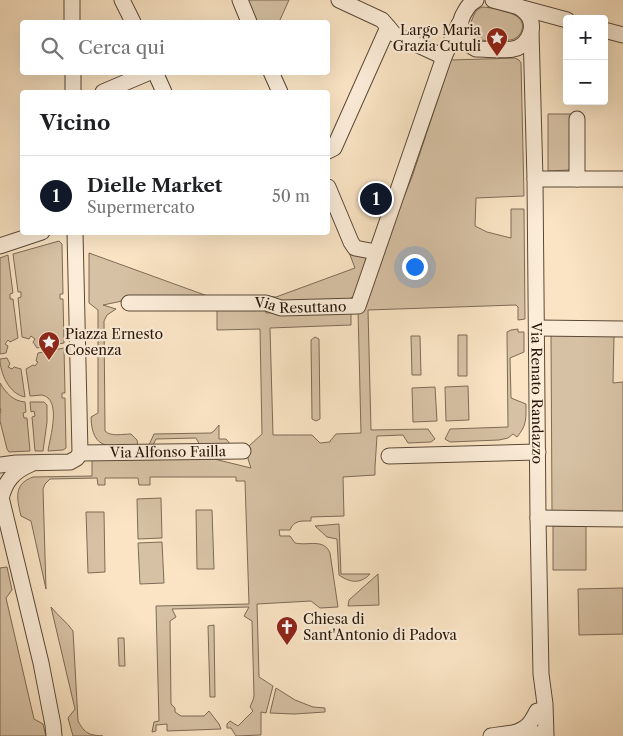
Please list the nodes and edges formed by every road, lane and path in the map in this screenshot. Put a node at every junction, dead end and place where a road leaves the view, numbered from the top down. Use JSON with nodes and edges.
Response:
{"nodes":[{"id":1,"x":72,"y":0,"type":"edge"},
{"id":2,"x":122,"y":0,"type":"edge"},
{"id":3,"x":240,"y":0,"type":"edge"},
{"id":4,"x":339,"y":0,"type":"edge"},
{"id":5,"x":493,"y":0,"type":"edge"},
{"id":6,"x":471,"y":2,"type":"edge"},
{"id":7,"x":519,"y":7,"type":"junction"},
{"id":8,"x":563,"y":19,"type":"edge"},
{"id":9,"x":72,"y":20,"type":"edge"},
{"id":10,"x":131,"y":20,"type":"edge"},
{"id":11,"x":248,"y":20,"type":"edge"},
{"id":12,"x":459,"y":24,"type":"junction"},
{"id":13,"x":388,"y":27,"type":"junction"},
{"id":14,"x":531,"y":31,"type":"junction"},
{"id":15,"x":608,"y":31,"type":"edge"},
{"id":16,"x":623,"y":35,"type":"edge"},
{"id":17,"x":476,"y":49,"type":"junction"},
{"id":18,"x":513,"y":49,"type":"junction"},
{"id":19,"x":444,"y":57,"type":"junction"},
{"id":20,"x":533,"y":66,"type":"junction"},
{"id":21,"x":73,"y":75,"type":"edge"},
{"id":22,"x":143,"y":75,"type":"edge"},
{"id":23,"x":156,"y":75,"type":"edge"},
{"id":24,"x":272,"y":75,"type":"edge"},
{"id":25,"x":73,"y":90,"type":"edge"},
{"id":26,"x":108,"y":90,"type":"edge"},
{"id":27,"x":163,"y":90,"type":"edge"},
{"id":28,"x":279,"y":90,"type":"edge"},
{"id":29,"x":577,"y":119,"type":"dead end"},
{"id":30,"x":330,"y":150,"type":"edge"},
{"id":31,"x":536,"y":179,"type":"junction"},
{"id":32,"x":577,"y":179,"type":"junction"},
{"id":33,"x":623,"y":179,"type":"edge"},
{"id":34,"x":330,"y":192,"type":"edge"},
{"id":35,"x":33,"y":235,"type":"edge"},
{"id":36,"x":75,"y":235,"type":"edge"},
{"id":37,"x":0,"y":246,"type":"edge"},
{"id":38,"x":376,"y":252,"type":"junction"},
{"id":39,"x":130,"y":304,"type":"dead end"},
{"id":40,"x":538,"y":328,"type":"junction"},
{"id":41,"x":623,"y":329,"type":"edge"},
{"id":42,"x":243,"y":451,"type":"dead end"},
{"id":43,"x":538,"y":452,"type":"junction"},
{"id":44,"x":86,"y":453,"type":"junction"},
{"id":45,"x":389,"y":456,"type":"dead end"},
{"id":46,"x":33,"y":463,"type":"junction"},
{"id":47,"x":0,"y":465,"type":"edge"},
{"id":48,"x":1,"y":496,"type":"edge"},
{"id":49,"x":538,"y":518,"type":"junction"},
{"id":50,"x":623,"y":519,"type":"edge"},
{"id":51,"x":41,"y":663,"type":"junction"},
{"id":52,"x":541,"y":674,"type":"junction"},
{"id":53,"x":537,"y":710,"type":"junction"},
{"id":54,"x":514,"y":733,"type":"junction"},
{"id":55,"x":541,"y":735,"type":"edge"},
{"id":56,"x":54,"y":736,"type":"edge"},
{"id":57,"x":64,"y":736,"type":"edge"},
{"id":58,"x":490,"y":736,"type":"edge"}],
"edges":[{"from":1,"to":9,"type":"street"},
{"from":2,"to":10,"type":"street"},
{"from":3,"to":11,"type":"street"},
{"from":4,"to":13,"type":"street"},
{"from":5,"to":7,"type":"street"},
{"from":6,"to":12,"type":"street","name":"Via Resuttano"},
{"from":7,"to":8,"type":"street"},
{"from":7,"to":14,"type":"street"},
{"from":12,"to":17,"type":"street"},
{"from":12,"to":19,"type":"street","name":"Via Resuttano"},
{"from":13,"to":19,"type":"street"},
{"from":13,"to":30,"type":"street"},
{"from":14,"to":18,"type":"street"},
{"from":14,"to":20,"type":"street","name":"Via Renato Randazzo"},
{"from":15,"to":16,"type":"street"},
{"from":17,"to":18,"type":"street"},
{"from":17,"to":19,"type":"street"},
{"from":18,"to":20,"type":"street"},
{"from":19,"to":38,"type":"street","name":"Via Resuttano"},
{"from":20,"to":31,"type":"street","name":"Via Renato Randazzo"},
{"from":21,"to":25,"type":"street"},
{"from":22,"to":26,"type":"street"},
{"from":23,"to":27,"type":"street"},
{"from":24,"to":28,"type":"street"},
{"from":29,"to":32,"type":"street"},
{"from":31,"to":32,"type":"street"},
{"from":31,"to":40,"type":"street","name":"Via Renato Randazzo"},
{"from":32,"to":33,"type":"street"},
{"from":34,"to":38,"type":"street"},
{"from":35,"to":37,"type":"street"},
{"from":36,"to":44,"type":"street"},
{"from":38,"to":39,"type":"street","name":"Via Resuttano"},
{"from":40,"to":41,"type":"street"},
{"from":40,"to":43,"type":"street","name":"Via Renato Randazzo"},
{"from":42,"to":44,"type":"street","name":"Via Alfonso Failla"},
{"from":43,"to":45,"type":"street"},
{"from":43,"to":49,"type":"street","name":"Via Renato Randazzo"},
{"from":44,"to":46,"type":"street"},
{"from":46,"to":47,"type":"street"},
{"from":46,"to":48,"type":"street"},
{"from":48,"to":51,"type":"street"},
{"from":49,"to":50,"type":"street"},
{"from":49,"to":52,"type":"street","name":"Via Renato Randazzo"},
{"from":51,"to":56,"type":"street"},
{"from":51,"to":57,"type":"street"},
{"from":52,"to":53,"type":"street"},
{"from":52,"to":55,"type":"street"},
{"from":53,"to":54,"type":"street"},
{"from":53,"to":55,"type":"street"},
{"from":54,"to":55,"type":"street"},
{"from":54,"to":58,"type":"street"}]}
